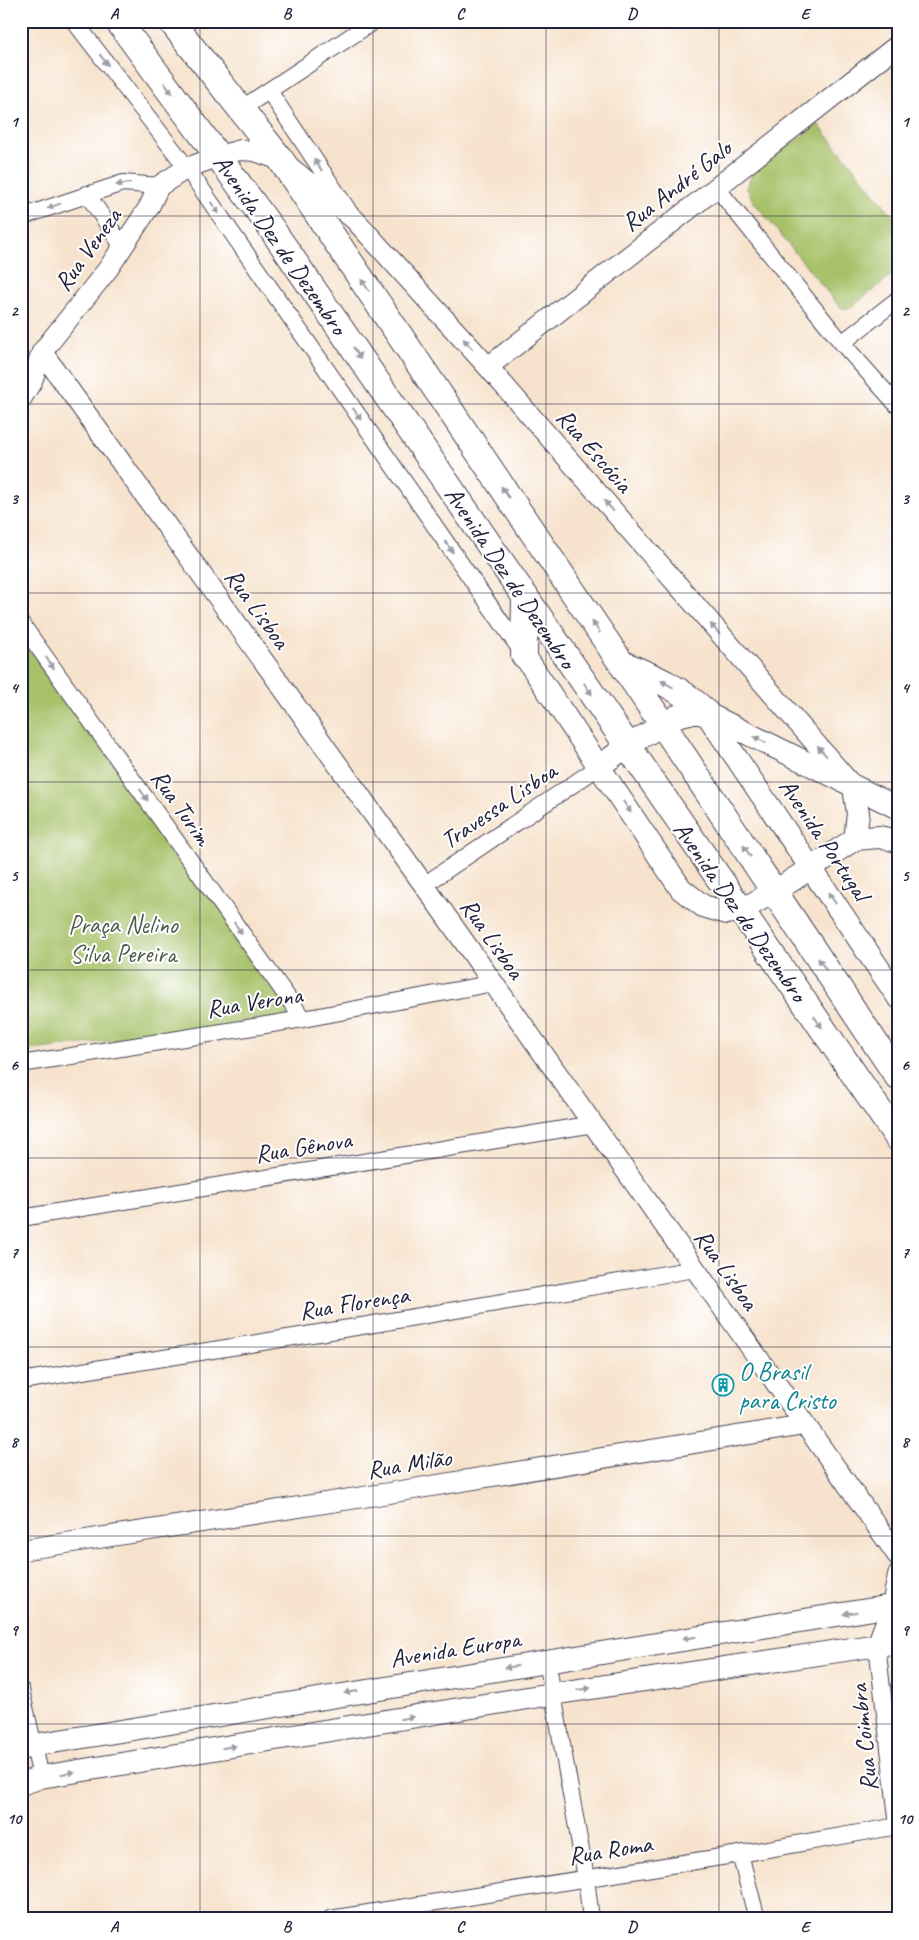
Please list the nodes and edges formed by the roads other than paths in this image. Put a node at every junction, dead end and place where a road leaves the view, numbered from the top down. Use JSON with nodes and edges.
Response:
{"nodes":[{"id":1,"x":74,"y":21,"type":"edge"},
{"id":2,"x":118,"y":21,"type":"edge"},
{"id":3,"x":171,"y":21,"type":"edge"},
{"id":4,"x":374,"y":21,"type":"edge"},
{"id":5,"x":898,"y":45,"type":"edge"},
{"id":6,"x":269,"y":91,"type":"junction"},
{"id":7,"x":241,"y":109,"type":"junction"},
{"id":8,"x":219,"y":156,"type":"junction"},
{"id":9,"x":281,"y":160,"type":"junction"},
{"id":10,"x":187,"y":168,"type":"junction"},
{"id":11,"x":159,"y":186,"type":"junction"},
{"id":12,"x":716,"y":187,"type":"junction"},
{"id":13,"x":87,"y":194,"type":"junction"},
{"id":14,"x":21,"y":218,"type":"edge"},
{"id":15,"x":355,"y":220,"type":"junction"},
{"id":16,"x":123,"y":247,"type":"junction"},
{"id":17,"x":898,"y":299,"type":"edge"},
{"id":18,"x":842,"y":343,"type":"junction"},
{"id":19,"x":42,"y":352,"type":"junction"},
{"id":20,"x":488,"y":367,"type":"junction"},
{"id":21,"x":27,"y":383,"type":"edge"},
{"id":22,"x":21,"y":399,"type":"edge"},
{"id":23,"x":898,"y":406,"type":"edge"},
{"id":24,"x":524,"y":596,"type":"junction"},
{"id":25,"x":21,"y":623,"type":"edge"},
{"id":26,"x":524,"y":655,"type":"junction"},
{"id":27,"x":622,"y":664,"type":"junction"},
{"id":28,"x":706,"y":713,"type":"junction"},
{"id":29,"x":663,"y":725,"type":"junction"},
{"id":30,"x":627,"y":746,"type":"junction"},
{"id":31,"x":600,"y":766,"type":"junction"},
{"id":32,"x":854,"y":788,"type":"junction"},
{"id":33,"x":897,"y":806,"type":"edge"},
{"id":34,"x":855,"y":839,"type":"junction"},
{"id":35,"x":898,"y":842,"type":"edge"},
{"id":36,"x":811,"y":868,"type":"junction"},
{"id":37,"x":424,"y":885,"type":"junction"},
{"id":38,"x":774,"y":892,"type":"junction"},
{"id":39,"x":741,"y":910,"type":"junction"},
{"id":40,"x":494,"y":983,"type":"junction"},
{"id":41,"x":898,"y":997,"type":"edge"},
{"id":42,"x":303,"y":1019,"type":"junction"},
{"id":43,"x":21,"y":1064,"type":"edge"},
{"id":44,"x":898,"y":1076,"type":"edge"},
{"id":45,"x":594,"y":1124,"type":"junction"},
{"id":46,"x":898,"y":1138,"type":"edge"},
{"id":47,"x":21,"y":1218,"type":"edge"},
{"id":48,"x":695,"y":1269,"type":"junction"},
{"id":49,"x":21,"y":1381,"type":"edge"},
{"id":50,"x":804,"y":1425,"type":"junction"},
{"id":51,"x":21,"y":1550,"type":"edge"},
{"id":52,"x":898,"y":1556,"type":"edge"},
{"id":53,"x":898,"y":1575,"type":"edge"},
{"id":54,"x":895,"y":1605,"type":"edge"},
{"id":55,"x":887,"y":1643,"type":"edge"},
{"id":56,"x":547,"y":1661,"type":"junction"},
{"id":57,"x":21,"y":1690,"type":"edge"},
{"id":58,"x":552,"y":1694,"type":"junction"},
{"id":59,"x":28,"y":1747,"type":"edge"},
{"id":60,"x":31,"y":1781,"type":"edge"},
{"id":61,"x":898,"y":1826,"type":"edge"},
{"id":62,"x":740,"y":1854,"type":"junction"},
{"id":63,"x":586,"y":1878,"type":"junction"},
{"id":64,"x":330,"y":1919,"type":"edge"},
{"id":65,"x":591,"y":1919,"type":"edge"},
{"id":66,"x":757,"y":1919,"type":"edge"}],
"edges":[{"from":1,"to":10,"type":"street","one_way":true},
{"from":2,"to":8,"type":"highway","name":"Avenida Dez de Dezembro","one_way":true},
{"from":3,"to":7,"type":"highway","name":"Avenida Dez de Dezembro"},
{"from":4,"to":6,"type":"street"},
{"from":5,"to":12,"type":"street","name":"Rua André Galo"},
{"from":6,"to":7,"type":"street"},
{"from":15,"to":6,"type":"street","one_way":true},
{"from":7,"to":9,"type":"highway","name":"Avenida Dez de Dezembro"},
{"from":8,"to":9,"type":"street","name":"Rua Escócia"},
{"from":8,"to":10,"type":"street"},
{"from":8,"to":24,"type":"highway","name":"Avenida Dez de Dezembro","one_way":true},
{"from":9,"to":15,"type":"street","name":"Rua Escócia"},
{"from":27,"to":9,"type":"highway","name":"Avenida Dez de Dezembro","one_way":true},
{"from":10,"to":11,"type":"street"},
{"from":10,"to":26,"type":"street","one_way":true},
{"from":11,"to":13,"type":"street","one_way":true},
{"from":11,"to":16,"type":"street","name":"Rua Veneza"},
{"from":12,"to":18,"type":"street"},
{"from":12,"to":20,"type":"street","name":"Rua André Galo"},
{"from":13,"to":14,"type":"street","one_way":true},
{"from":13,"to":16,"type":"street"},
{"from":20,"to":15,"type":"street","name":"Rua Escócia","one_way":true},
{"from":16,"to":19,"type":"street","name":"Rua Veneza"},
{"from":17,"to":18,"type":"street"},
{"from":18,"to":23,"type":"street"},
{"from":19,"to":21,"type":"street","name":"Rua Veneza"},
{"from":19,"to":37,"type":"street","name":"Rua Lisboa"},
{"from":32,"to":20,"type":"street","name":"Rua Escócia","one_way":true},
{"from":21,"to":22,"type":"street","name":"Rua Veneza"},
{"from":24,"to":26,"type":"highway"},
{"from":24,"to":30,"type":"highway","name":"Avenida Dez de Dezembro","one_way":true},
{"from":25,"to":42,"type":"street","name":"Rua Turim","one_way":true},
{"from":26,"to":31,"type":"main road"},
{"from":28,"to":27,"type":"highway","one_way":true},
{"from":27,"to":29,"type":"highway","name":"Avenida Dez de Dezembro"},
{"from":28,"to":29,"type":"main road"},
{"from":32,"to":28,"type":"main road","one_way":true},
{"from":28,"to":36,"type":"main road","name":"Avenida Portugal"},
{"from":29,"to":30,"type":"main road"},
{"from":38,"to":29,"type":"highway","name":"Avenida Dez de Dezembro","one_way":true},
{"from":30,"to":31,"type":"main road"},
{"from":30,"to":39,"type":"highway","name":"Avenida Dez de Dezembro"},
{"from":31,"to":37,"type":"street","name":"Travessa Lisboa"},
{"from":31,"to":39,"type":"main road","one_way":true},
{"from":32,"to":33,"type":"main road"},
{"from":32,"to":34,"type":"main road"},
{"from":34,"to":35,"type":"main road"},
{"from":34,"to":36,"type":"main road"},
{"from":36,"to":38,"type":"main road"},
{"from":41,"to":36,"type":"main road","name":"Avenida Portugal","one_way":true},
{"from":37,"to":40,"type":"street","name":"Rua Lisboa"},
{"from":38,"to":39,"type":"main road"},
{"from":44,"to":38,"type":"highway","name":"Avenida Dez de Dezembro","one_way":true},
{"from":39,"to":46,"type":"highway","name":"Avenida Dez de Dezembro","one_way":true},
{"from":40,"to":42,"type":"street","name":"Rua Verona"},
{"from":40,"to":45,"type":"street","name":"Rua Lisboa"},
{"from":42,"to":43,"type":"street","name":"Rua Verona"},
{"from":45,"to":47,"type":"street","name":"Rua Gênova"},
{"from":45,"to":48,"type":"street","name":"Rua Lisboa"},
{"from":48,"to":49,"type":"street","name":"Rua Florença"},
{"from":48,"to":50,"type":"street","name":"Rua Lisboa"},
{"from":50,"to":51,"type":"street","name":"Rua Milão"},
{"from":50,"to":52,"type":"street","name":"Rua Lisboa"},
{"from":53,"to":54,"type":"street"},
{"from":54,"to":55,"type":"street"},
{"from":54,"to":56,"type":"main road","name":"Avenida Europa","one_way":true},
{"from":58,"to":55,"type":"main road","one_way":true},
{"from":55,"to":61,"type":"street","name":"Rua Coimbra"},
{"from":56,"to":58,"type":"street"},
{"from":56,"to":59,"type":"main road","name":"Avenida Europa","one_way":true},
{"from":57,"to":59,"type":"street"},
{"from":60,"to":58,"type":"main road","one_way":true},
{"from":58,"to":63,"type":"street"},
{"from":59,"to":60,"type":"street"},
{"from":61,"to":62,"type":"street","name":"Rua Roma"},
{"from":62,"to":63,"type":"street","name":"Rua Roma"},
{"from":62,"to":66,"type":"street"},
{"from":63,"to":64,"type":"street","name":"Rua Roma"},
{"from":63,"to":65,"type":"street"}]}
